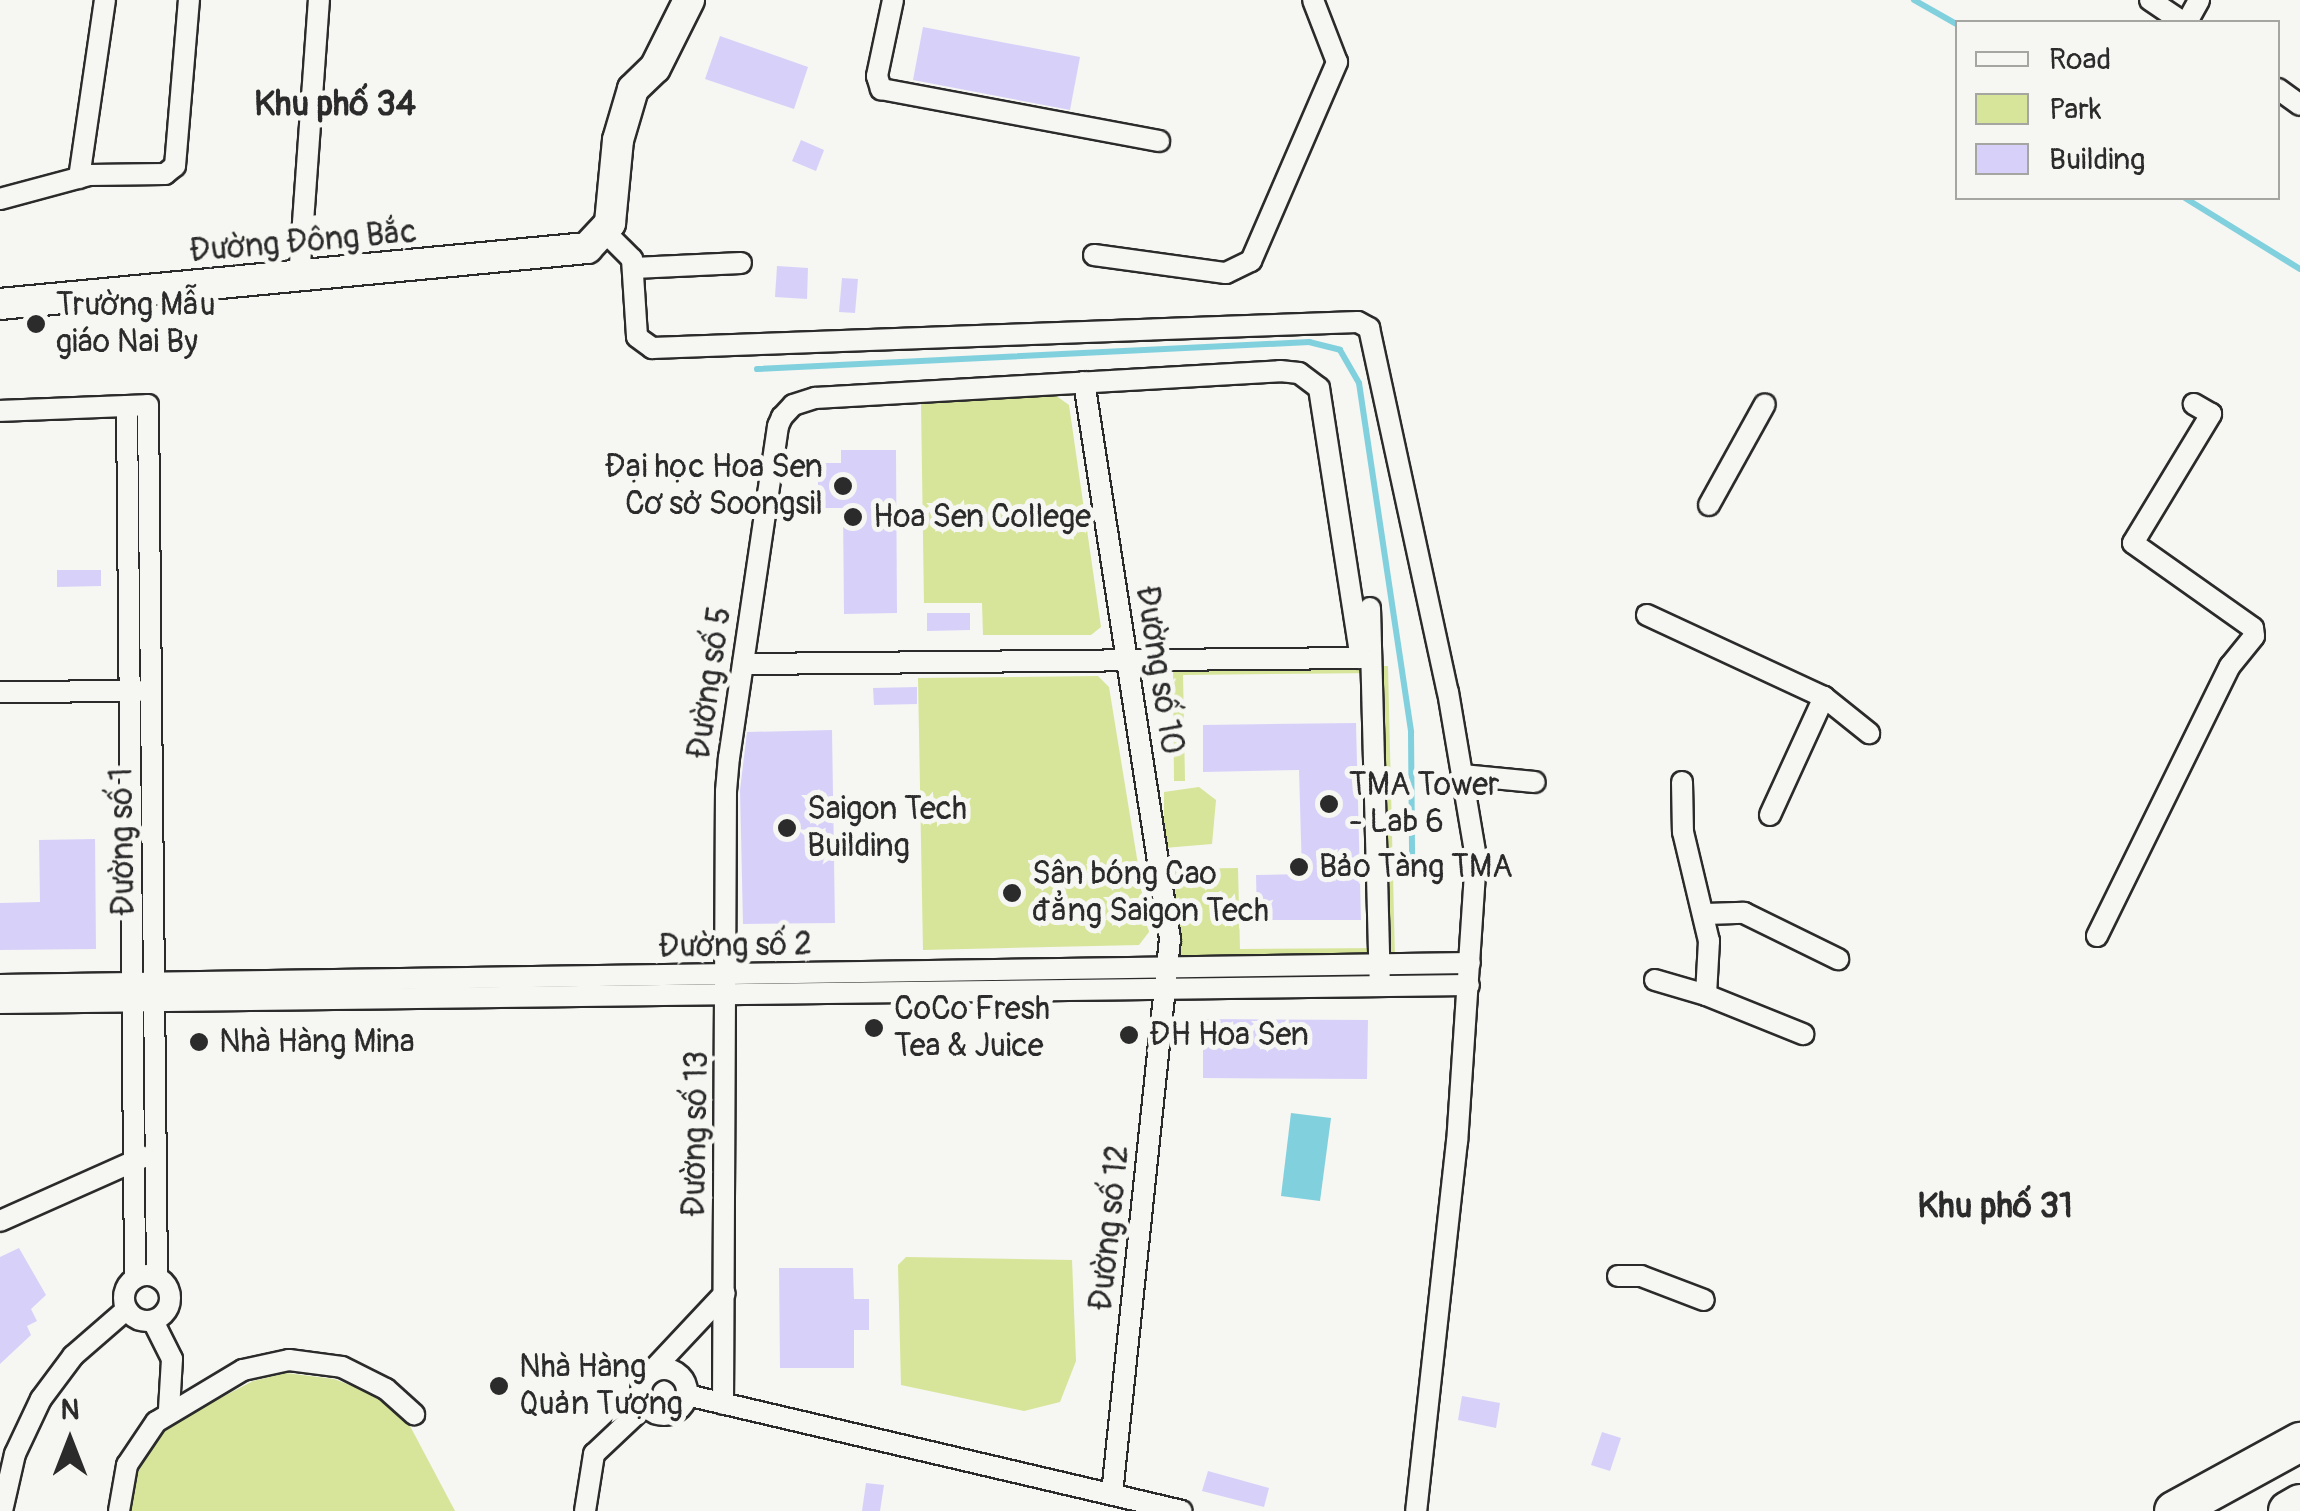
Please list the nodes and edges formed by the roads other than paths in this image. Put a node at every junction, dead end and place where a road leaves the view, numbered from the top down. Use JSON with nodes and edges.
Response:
{"nodes":[{"id":1,"x":105,"y":0,"type":"edge"},
{"id":2,"x":189,"y":0,"type":"edge"},
{"id":3,"x":319,"y":0,"type":"edge"},
{"id":4,"x":689,"y":0,"type":"edge"},
{"id":5,"x":893,"y":0,"type":"edge"},
{"id":6,"x":1312,"y":0,"type":"edge"},
{"id":7,"x":2150,"y":0,"type":"edge"},
{"id":8,"x":2182,"y":20,"type":"edge"},
{"id":9,"x":1159,"y":142,"type":"dead end"},
{"id":10,"x":78,"y":178,"type":"junction"},
{"id":11,"x":0,"y":200,"type":"edge"},
{"id":12,"x":606,"y":233,"type":"junction"},
{"id":13,"x":1094,"y":255,"type":"dead end"},
{"id":14,"x":741,"y":263,"type":"dead end"},
{"id":15,"x":634,"y":268,"type":"junction"},
{"id":16,"x":299,"y":278,"type":"junction"},
{"id":17,"x":0,"y":304,"type":"edge"},
{"id":18,"x":1084,"y":382,"type":"junction"},
{"id":19,"x":1765,"y":404,"type":"dead end"},
{"id":20,"x":2194,"y":404,"type":"dead end"},
{"id":21,"x":0,"y":410,"type":"edge"},
{"id":22,"x":1709,"y":506,"type":"dead end"},
{"id":23,"x":1370,"y":608,"type":"dead end"},
{"id":24,"x":1647,"y":614,"type":"dead end"},
{"id":25,"x":1127,"y":660,"type":"junction"},
{"id":26,"x":743,"y":664,"type":"junction"},
{"id":27,"x":140,"y":691,"type":"junction"},
{"id":28,"x":0,"y":692,"type":"edge"},
{"id":29,"x":1824,"y":697,"type":"junction"},
{"id":30,"x":1868,"y":734,"type":"dead end"},
{"id":31,"x":1462,"y":775,"type":"junction"},
{"id":32,"x":1535,"y":782,"type":"dead end"},
{"id":33,"x":1682,"y":782,"type":"dead end"},
{"id":34,"x":1770,"y":815,"type":"dead end"},
{"id":35,"x":131,"y":838,"type":"junction"},
{"id":36,"x":153,"y":838,"type":"junction"},
{"id":37,"x":1706,"y":914,"type":"junction"},
{"id":38,"x":2098,"y":936,"type":"dead end"},
{"id":39,"x":1838,"y":959,"type":"dead end"},
{"id":40,"x":1470,"y":963,"type":"junction"},
{"id":41,"x":1380,"y":976,"type":"junction"},
{"id":42,"x":1168,"y":977,"type":"junction"},
{"id":43,"x":1655,"y":980,"type":"dead end"},
{"id":44,"x":0,"y":985,"type":"edge"},
{"id":45,"x":1469,"y":985,"type":"junction"},
{"id":46,"x":727,"y":986,"type":"junction"},
{"id":47,"x":143,"y":994,"type":"junction"},
{"id":48,"x":1706,"y":996,"type":"junction"},
{"id":49,"x":0,"y":1003,"type":"edge"},
{"id":50,"x":1804,"y":1034,"type":"dead end"},
{"id":51,"x":145,"y":1157,"type":"junction"},
{"id":52,"x":0,"y":1221,"type":"edge"},
{"id":53,"x":1618,"y":1276,"type":"dead end"},
{"id":54,"x":146,"y":1278,"type":"junction"},
{"id":55,"x":725,"y":1292,"type":"junction"},
{"id":56,"x":1704,"y":1300,"type":"dead end"},
{"id":57,"x":126,"y":1310,"type":"junction"},
{"id":58,"x":153,"y":1321,"type":"junction"},
{"id":59,"x":647,"y":1376,"type":"junction"},
{"id":60,"x":687,"y":1395,"type":"junction"},
{"id":61,"x":723,"y":1404,"type":"junction"},
{"id":62,"x":645,"y":1406,"type":"junction"},
{"id":63,"x":169,"y":1410,"type":"junction"},
{"id":64,"x":414,"y":1414,"type":"dead end"},
{"id":65,"x":2300,"y":1442,"type":"edge"},
{"id":66,"x":2300,"y":1468,"type":"edge"},
{"id":67,"x":1112,"y":1494,"type":"junction"},
{"id":68,"x":2300,"y":1504,"type":"edge"},
{"id":69,"x":2,"y":1511,"type":"edge"},
{"id":70,"x":118,"y":1511,"type":"edge"},
{"id":71,"x":585,"y":1511,"type":"edge"},
{"id":72,"x":1182,"y":1511,"type":"edge"},
{"id":73,"x":1416,"y":1511,"type":"edge"},
{"id":74,"x":2174,"y":1511,"type":"edge"},
{"id":75,"x":2222,"y":1511,"type":"edge"},
{"id":76,"x":2288,"y":1511,"type":"edge"}],
"edges":[{"from":1,"to":10,"type":"street"},
{"from":2,"to":10,"type":"street"},
{"from":3,"to":16,"type":"street"},
{"from":4,"to":12,"type":"street"},
{"from":5,"to":9,"type":"street"},
{"from":6,"to":13,"type":"street"},
{"from":7,"to":8,"type":"street"},
{"from":10,"to":11,"type":"street"},
{"from":12,"to":15,"type":"street"},
{"from":12,"to":16,"type":"street","name":"Đường Đông Bắc"},
{"from":14,"to":15,"type":"street"},
{"from":15,"to":31,"type":"street"},
{"from":16,"to":17,"type":"street","name":"Đường Đông Bắc"},
{"from":18,"to":25,"type":"street","name":"Đường số 10"},
{"from":18,"to":25,"type":"street"},
{"from":18,"to":26,"type":"street","name":"Đường số 5"},
{"from":19,"to":22,"type":"street"},
{"from":20,"to":38,"type":"street"},
{"from":21,"to":27,"type":"street","name":"Đường số 1"},
{"from":23,"to":41,"type":"street"},
{"from":24,"to":29,"type":"street"},
{"from":25,"to":26,"type":"street"},
{"from":25,"to":42,"type":"street","name":"Đường số 10"},
{"from":26,"to":46,"type":"street","name":"Đường số 5"},
{"from":27,"to":28,"type":"street"},
{"from":27,"to":35,"type":"street","name":"Đường số 1"},
{"from":27,"to":36,"type":"street","name":"Đường số 1"},
{"from":29,"to":30,"type":"street"},
{"from":29,"to":34,"type":"street"},
{"from":31,"to":32,"type":"street"},
{"from":31,"to":40,"type":"street"},
{"from":33,"to":37,"type":"street"},
{"from":35,"to":36,"type":"street"},
{"from":35,"to":47,"type":"street","name":"Đường số 1"},
{"from":36,"to":47,"type":"street","name":"Đường số 1"},
{"from":37,"to":39,"type":"street"},
{"from":37,"to":48,"type":"street"},
{"from":40,"to":41,"type":"street","name":"Đường số 2"},
{"from":40,"to":45,"type":"street"},
{"from":41,"to":42,"type":"street","name":"Đường số 2"},
{"from":41,"to":45,"type":"street","name":"Đường số 2"},
{"from":42,"to":46,"type":"street","name":"Đường số 2"},
{"from":42,"to":67,"type":"street","name":"Đường số 12"},
{"from":43,"to":48,"type":"street"},
{"from":44,"to":47,"type":"street","name":"Đường số 2"},
{"from":45,"to":73,"type":"street"},
{"from":46,"to":47,"type":"street","name":"Đường số 2"},
{"from":46,"to":55,"type":"street","name":"Đường số 13"},
{"from":47,"to":49,"type":"street","name":"Đường số 2"},
{"from":47,"to":51,"type":"street","name":"Đường số 1"},
{"from":48,"to":50,"type":"street"},
{"from":51,"to":52,"type":"street"},
{"from":51,"to":54,"type":"street","name":"Đường số 1"},
{"from":53,"to":56,"type":"street"},
{"from":54,"to":57,"type":"street"},
{"from":54,"to":58,"type":"street","name":"Đường số 1"},
{"from":55,"to":59,"type":"street"},
{"from":55,"to":61,"type":"street","name":"Đường số 13"},
{"from":57,"to":58,"type":"street"},
{"from":57,"to":69,"type":"street"},
{"from":58,"to":63,"type":"street"},
{"from":59,"to":60,"type":"street"},
{"from":59,"to":62,"type":"street"},
{"from":60,"to":61,"type":"street"},
{"from":60,"to":62,"type":"street"},
{"from":61,"to":67,"type":"street"},
{"from":62,"to":71,"type":"street"},
{"from":63,"to":64,"type":"street"},
{"from":63,"to":70,"type":"street"},
{"from":65,"to":74,"type":"highway"},
{"from":66,"to":75,"type":"highway"},
{"from":67,"to":72,"type":"street"},
{"from":68,"to":76,"type":"highway"}]}
